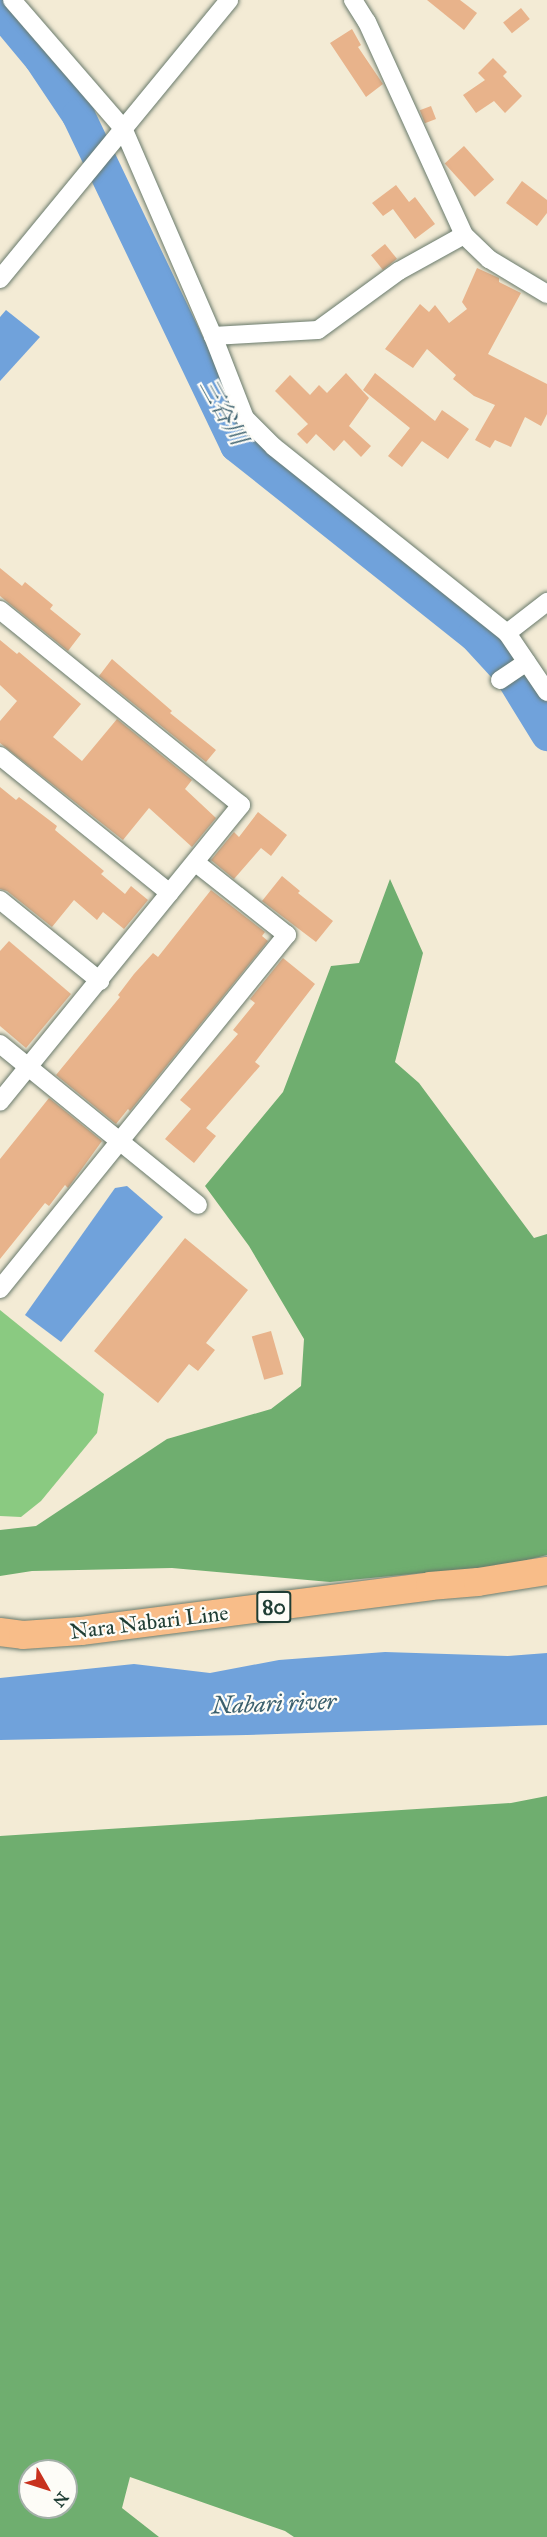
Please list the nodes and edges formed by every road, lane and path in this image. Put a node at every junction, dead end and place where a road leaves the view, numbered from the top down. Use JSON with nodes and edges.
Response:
{"nodes":[{"id":1,"x":12,"y":0,"type":"edge"},
{"id":2,"x":229,"y":0,"type":"edge"},
{"id":3,"x":353,"y":0,"type":"edge"},
{"id":4,"x":123,"y":128,"type":"junction"},
{"id":5,"x":464,"y":235,"type":"junction"},
{"id":6,"x":0,"y":279,"type":"edge"},
{"id":7,"x":547,"y":294,"type":"edge"},
{"id":8,"x":213,"y":336,"type":"junction"},
{"id":9,"x":547,"y":602,"type":"edge"},
{"id":10,"x":0,"y":610,"type":"edge"},
{"id":11,"x":507,"y":633,"type":"junction"},
{"id":12,"x":527,"y":662,"type":"junction"},
{"id":13,"x":502,"y":679,"type":"dead end"},
{"id":14,"x":547,"y":692,"type":"edge"},
{"id":15,"x":0,"y":756,"type":"edge"},
{"id":16,"x":195,"y":862,"type":"junction"},
{"id":17,"x":170,"y":893,"type":"junction"},
{"id":18,"x":0,"y":900,"type":"edge"},
{"id":19,"x":100,"y":981,"type":"junction"},
{"id":20,"x":0,"y":1044,"type":"edge"},
{"id":21,"x":28,"y":1067,"type":"junction"},
{"id":22,"x":0,"y":1102,"type":"edge"},
{"id":23,"x":120,"y":1142,"type":"junction"},
{"id":24,"x":198,"y":1205,"type":"dead end"},
{"id":25,"x":0,"y":1289,"type":"edge"},
{"id":26,"x":547,"y":1571,"type":"edge"},
{"id":27,"x":0,"y":1632,"type":"edge"}],
"edges":[{"from":1,"to":4,"type":"street"},
{"from":2,"to":4,"type":"street"},
{"from":3,"to":5,"type":"street"},
{"from":4,"to":6,"type":"street"},
{"from":4,"to":8,"type":"street"},
{"from":5,"to":7,"type":"street"},
{"from":5,"to":8,"type":"street"},
{"from":8,"to":11,"type":"street"},
{"from":9,"to":11,"type":"street"},
{"from":10,"to":16,"type":"street"},
{"from":11,"to":12,"type":"street"},
{"from":12,"to":13,"type":"street"},
{"from":12,"to":14,"type":"street"},
{"from":15,"to":17,"type":"street"},
{"from":16,"to":17,"type":"street"},
{"from":16,"to":23,"type":"street"},
{"from":17,"to":19,"type":"street"},
{"from":18,"to":19,"type":"street"},
{"from":19,"to":21,"type":"street"},
{"from":20,"to":21,"type":"street"},
{"from":21,"to":22,"type":"street"},
{"from":21,"to":23,"type":"street"},
{"from":23,"to":24,"type":"street"},
{"from":23,"to":25,"type":"street"},
{"from":26,"to":27,"type":"main road","name":"Nara Nabari Line","number":"80"}]}
